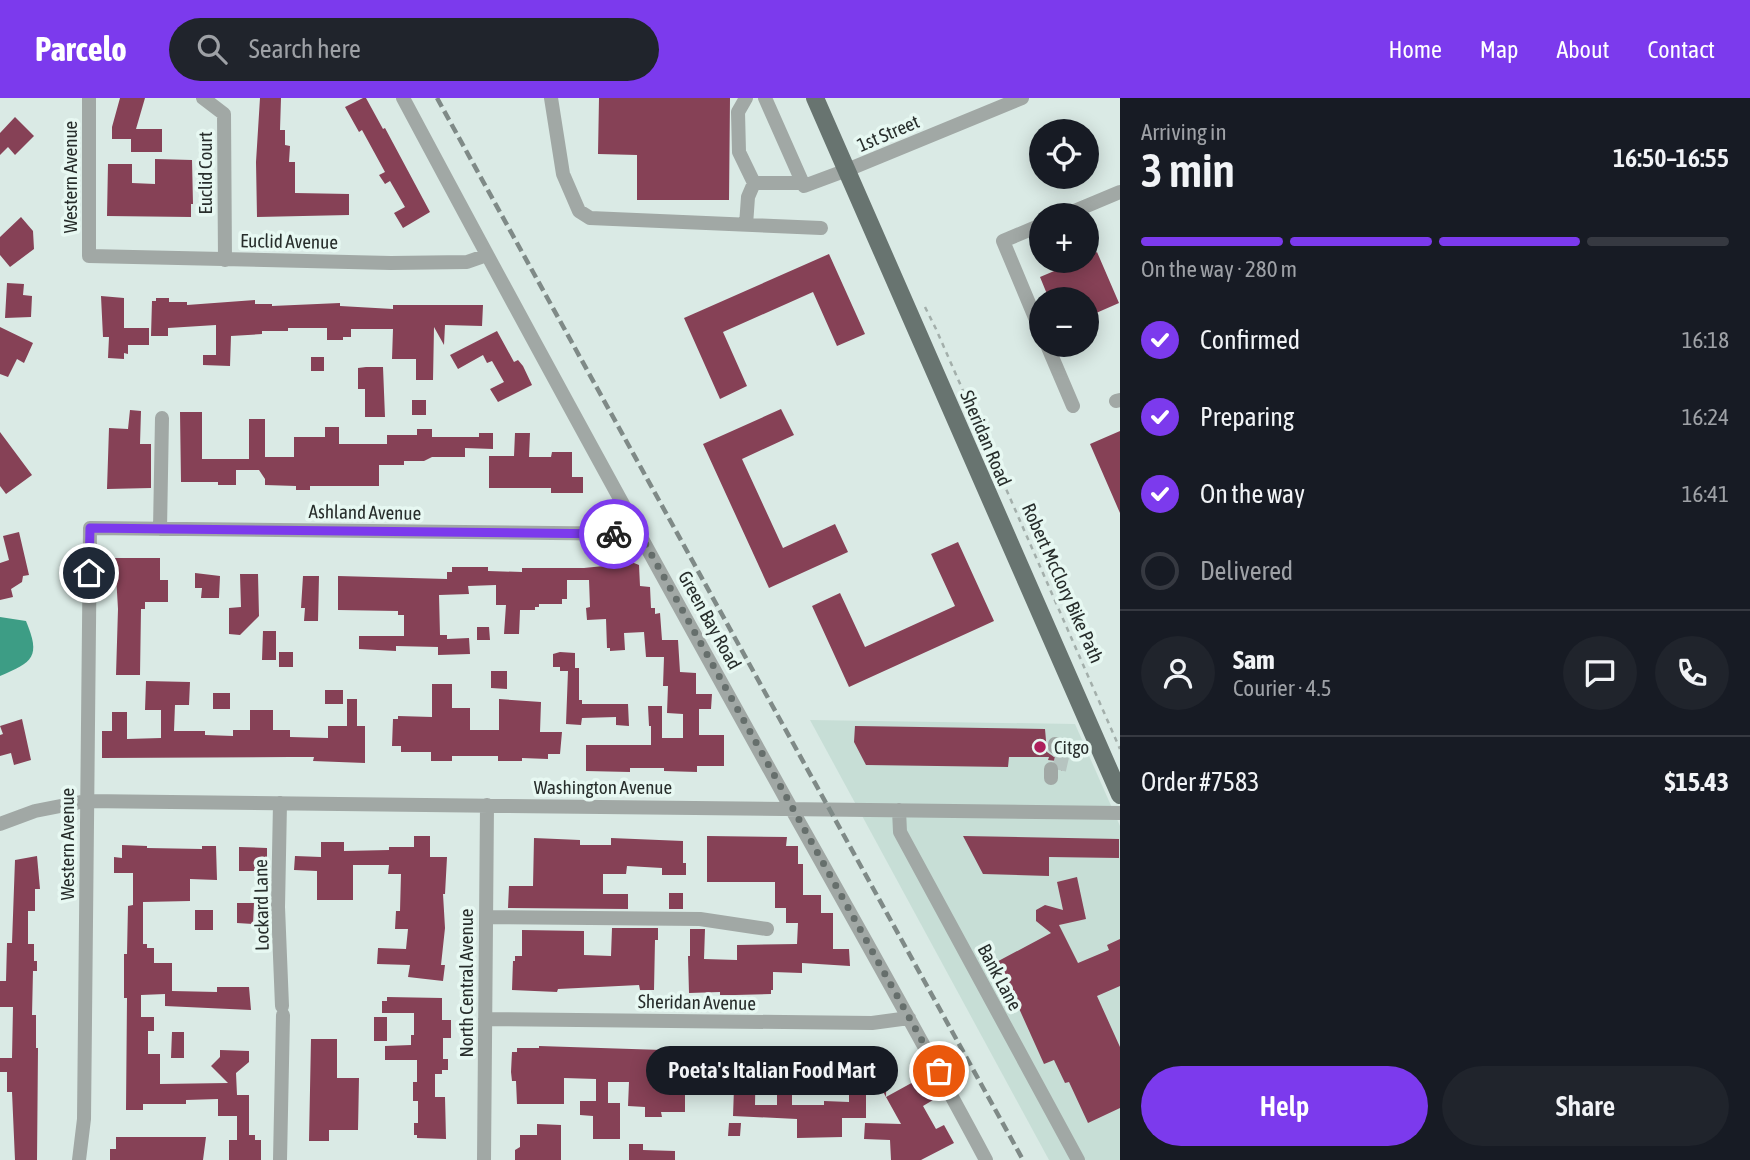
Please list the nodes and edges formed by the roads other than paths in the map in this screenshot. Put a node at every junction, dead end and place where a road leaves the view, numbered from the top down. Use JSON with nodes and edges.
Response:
{"nodes":[{"id":1,"x":89,"y":98,"type":"edge"},
{"id":2,"x":203,"y":98,"type":"edge"},
{"id":3,"x":403,"y":98,"type":"edge"},
{"id":4,"x":551,"y":98,"type":"edge"},
{"id":5,"x":746,"y":98,"type":"edge"},
{"id":6,"x":765,"y":98,"type":"edge"},
{"id":7,"x":815,"y":98,"type":"edge"},
{"id":8,"x":1022,"y":98,"type":"edge"},
{"id":9,"x":847,"y":170,"type":"junction"},
{"id":10,"x":754,"y":183,"type":"junction"},
{"id":11,"x":803,"y":183,"type":"junction"},
{"id":12,"x":1120,"y":192,"type":"edge"},
{"id":13,"x":1094,"y":203,"type":"edge"},
{"id":14,"x":746,"y":225,"type":"junction"},
{"id":15,"x":821,"y":228,"type":"dead end"},
{"id":16,"x":1029,"y":230,"type":"edge"},
{"id":17,"x":487,"y":255,"type":"junction"},
{"id":18,"x":89,"y":256,"type":"joint"},
{"id":19,"x":225,"y":260,"type":"junction"},
{"id":20,"x":1029,"y":304,"type":"edge"},
{"id":21,"x":1052,"y":357,"type":"edge"},
{"id":22,"x":1073,"y":406,"type":"dead end"},
{"id":23,"x":162,"y":418,"type":"dead end"},
{"id":24,"x":90,"y":528,"type":"joint"},
{"id":25,"x":160,"y":529,"type":"junction"},
{"id":26,"x":640,"y":534,"type":"junction"},
{"id":27,"x":1120,"y":795,"type":"edge"},
{"id":28,"x":86,"y":801,"type":"junction"},
{"id":29,"x":280,"y":803,"type":"junction"},
{"id":30,"x":486,"y":806,"type":"junction"},
{"id":31,"x":792,"y":809,"type":"junction"},
{"id":32,"x":899,"y":810,"type":"junction"},
{"id":33,"x":1120,"y":813,"type":"edge"},
{"id":34,"x":0,"y":824,"type":"edge"},
{"id":35,"x":486,"y":917,"type":"junction"},
{"id":36,"x":767,"y":929,"type":"dead end"},
{"id":37,"x":485,"y":1018,"type":"junction"},
{"id":38,"x":909,"y":1018,"type":"junction"},
{"id":39,"x":79,"y":1160,"type":"edge"},
{"id":40,"x":280,"y":1160,"type":"edge"},
{"id":41,"x":484,"y":1160,"type":"edge"},
{"id":42,"x":986,"y":1160,"type":"edge"},
{"id":43,"x":1078,"y":1160,"type":"edge"}],
"edges":[{"from":1,"to":18,"type":"street","name":"Western Avenue"},
{"from":2,"to":19,"type":"street","name":"Euclid Court"},
{"from":3,"to":17,"type":"street","name":"Green Bay Road"},
{"from":4,"to":14,"type":"street"},
{"from":5,"to":10,"type":"street"},
{"from":6,"to":11,"type":"street"},
{"from":7,"to":9,"type":"main road","name":"Sheridan Road"},
{"from":8,"to":9,"type":"street","name":"1st Street"},
{"from":9,"to":11,"type":"street","name":"1st Street"},
{"from":9,"to":27,"type":"main road","name":"Sheridan Road"},
{"from":10,"to":11,"type":"street","name":"1st Street"},
{"from":10,"to":14,"type":"street"},
{"from":12,"to":13,"type":"street"},
{"from":14,"to":15,"type":"street"},
{"from":16,"to":20,"type":"street"},
{"from":17,"to":19,"type":"street","name":"Euclid Avenue"},
{"from":17,"to":26,"type":"street","name":"Green Bay Road"},
{"from":18,"to":19,"type":"street","name":"Euclid Avenue"},
{"from":21,"to":22,"type":"street"},
{"from":23,"to":25,"type":"street"},
{"from":24,"to":25,"type":"street","name":"Ashland Avenue"},
{"from":24,"to":28,"type":"street","name":"Western Avenue"},
{"from":25,"to":26,"type":"street","name":"Ashland Avenue"},
{"from":26,"to":31,"type":"street","name":"Green Bay Road"},
{"from":28,"to":29,"type":"street","name":"Washington Avenue"},
{"from":28,"to":34,"type":"street","name":"Washington Avenue"},
{"from":28,"to":39,"type":"street","name":"Western Avenue"},
{"from":29,"to":30,"type":"street","name":"Washington Avenue"},
{"from":29,"to":40,"type":"street","name":"Lockard Lane"},
{"from":30,"to":31,"type":"street","name":"Washington Avenue"},
{"from":30,"to":35,"type":"street","name":"North Central Avenue"},
{"from":31,"to":32,"type":"street","name":"Washington Avenue"},
{"from":31,"to":38,"type":"street","name":"Green Bay Road"},
{"from":32,"to":33,"type":"street","name":"Washington Avenue"},
{"from":32,"to":43,"type":"street","name":"Bank Lane"},
{"from":35,"to":36,"type":"street"},
{"from":35,"to":37,"type":"street","name":"North Central Avenue"},
{"from":37,"to":38,"type":"street","name":"Sheridan Avenue"},
{"from":37,"to":41,"type":"street","name":"North Central Avenue"},
{"from":38,"to":42,"type":"street","name":"Green Bay Road"}]}
